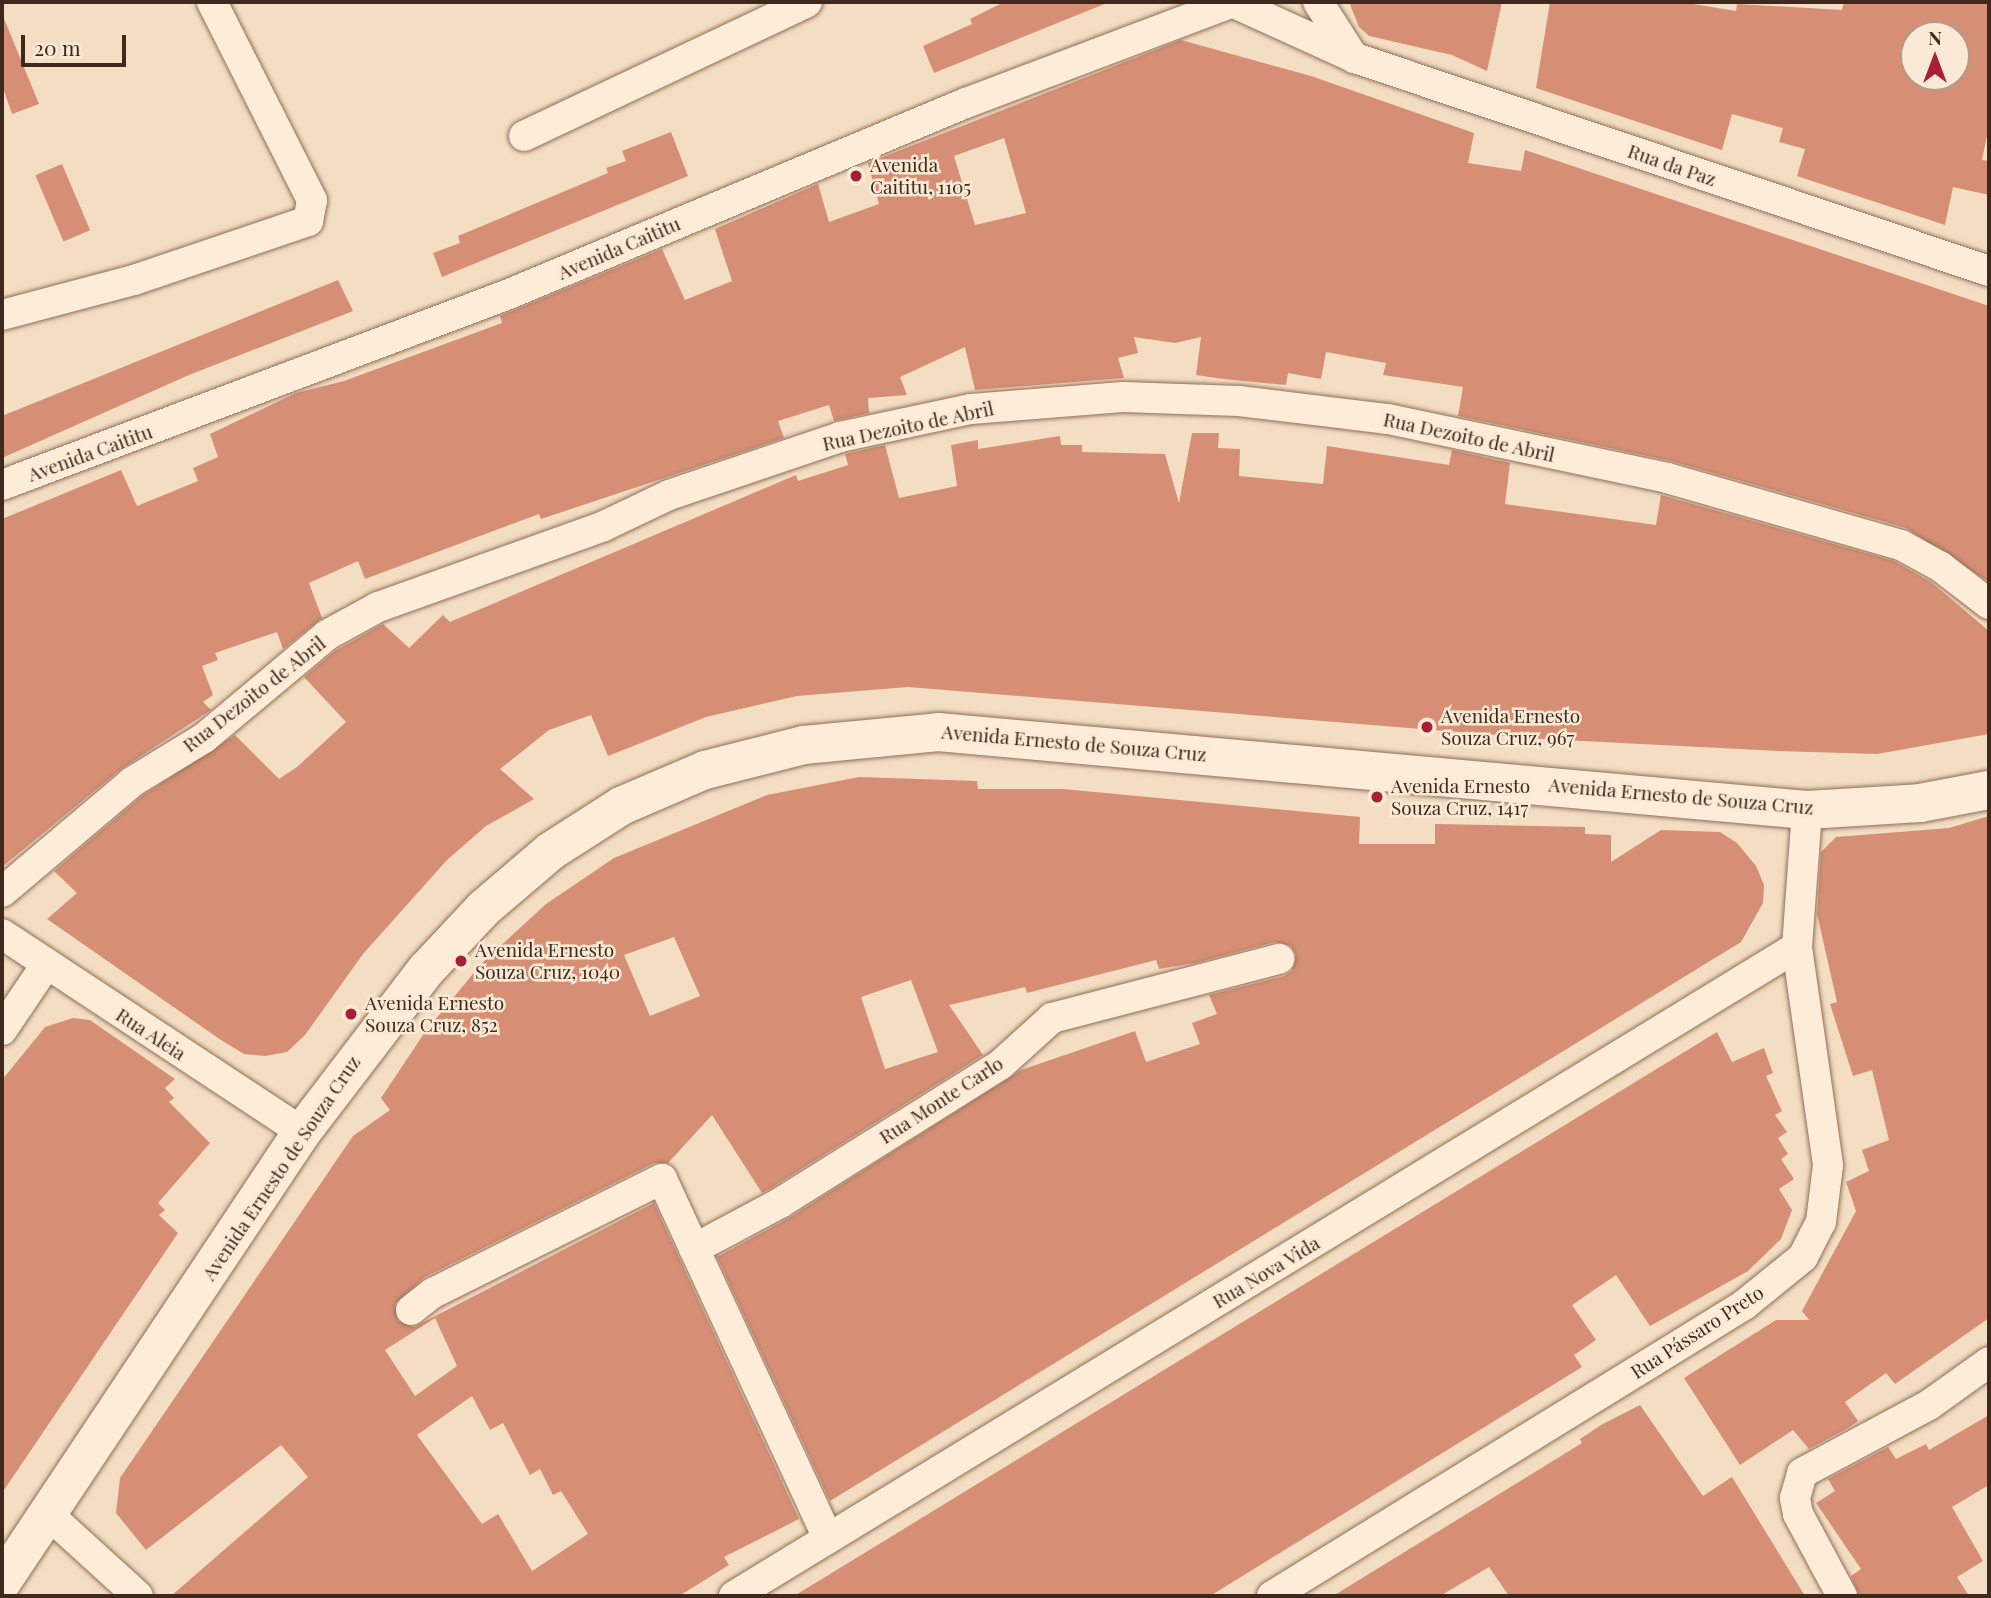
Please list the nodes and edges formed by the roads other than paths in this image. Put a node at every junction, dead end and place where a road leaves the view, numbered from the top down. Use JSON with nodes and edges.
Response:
{"nodes":[{"id":1,"x":212,"y":2,"type":"edge"},
{"id":2,"x":807,"y":2,"type":"edge"},
{"id":3,"x":1232,"y":2,"type":"edge"},
{"id":4,"x":1318,"y":2,"type":"edge"},
{"id":5,"x":1354,"y":58,"type":"junction"},
{"id":6,"x":524,"y":136,"type":"dead end"},
{"id":7,"x":1989,"y":271,"type":"edge"},
{"id":8,"x":2,"y":315,"type":"edge"},
{"id":9,"x":2,"y":485,"type":"edge"},
{"id":10,"x":1989,"y":604,"type":"edge"},
{"id":11,"x":1989,"y":790,"type":"edge"},
{"id":12,"x":1807,"y":810,"type":"junction"},
{"id":13,"x":2,"y":892,"type":"edge"},
{"id":14,"x":2,"y":934,"type":"edge"},
{"id":15,"x":1797,"y":947,"type":"junction"},
{"id":16,"x":1279,"y":959,"type":"dead end"},
{"id":17,"x":46,"y":965,"type":"junction"},
{"id":18,"x":2,"y":1030,"type":"edge"},
{"id":19,"x":302,"y":1132,"type":"junction"},
{"id":20,"x":694,"y":1249,"type":"junction"},
{"id":21,"x":411,"y":1310,"type":"dead end"},
{"id":22,"x":1989,"y":1363,"type":"edge"},
{"id":23,"x":49,"y":1515,"type":"junction"},
{"id":24,"x":828,"y":1539,"type":"junction"},
{"id":25,"x":2,"y":1582,"type":"edge"},
{"id":26,"x":138,"y":1596,"type":"edge"},
{"id":27,"x":734,"y":1596,"type":"edge"},
{"id":28,"x":1272,"y":1596,"type":"edge"},
{"id":29,"x":1842,"y":1596,"type":"edge"}],
"edges":[{"from":1,"to":8,"type":"street"},
{"from":2,"to":6,"type":"street"},
{"from":3,"to":5,"type":"street","name":"Rua da Paz"},
{"from":3,"to":9,"type":"street","name":"Avenida Caititu"},
{"from":4,"to":5,"type":"street"},
{"from":5,"to":7,"type":"street","name":"Rua da Paz"},
{"from":10,"to":13,"type":"street","name":"Rua Dezoito de Abril"},
{"from":11,"to":12,"type":"street","name":"Avenida Ernesto de Souza Cruz"},
{"from":12,"to":15,"type":"street","name":"Rua Pássaro Preto"},
{"from":12,"to":19,"type":"street","name":"Avenida Ernesto de Souza Cruz"},
{"from":14,"to":17,"type":"street","name":"Rua Aleia"},
{"from":15,"to":24,"type":"street","name":"Rua Nova Vida"},
{"from":15,"to":28,"type":"street","name":"Rua Pássaro Preto"},
{"from":16,"to":20,"type":"street","name":"Rua Monte Carlo"},
{"from":17,"to":18,"type":"street"},
{"from":17,"to":19,"type":"street","name":"Rua Aleia"},
{"from":19,"to":23,"type":"street","name":"Avenida Ernesto de Souza Cruz"},
{"from":20,"to":21,"type":"street"},
{"from":20,"to":24,"type":"street"},
{"from":22,"to":29,"type":"street"},
{"from":23,"to":25,"type":"street","name":"Avenida Ernesto de Souza Cruz"},
{"from":23,"to":26,"type":"street"},
{"from":24,"to":27,"type":"street","name":"Rua Nova Vida"}]}
